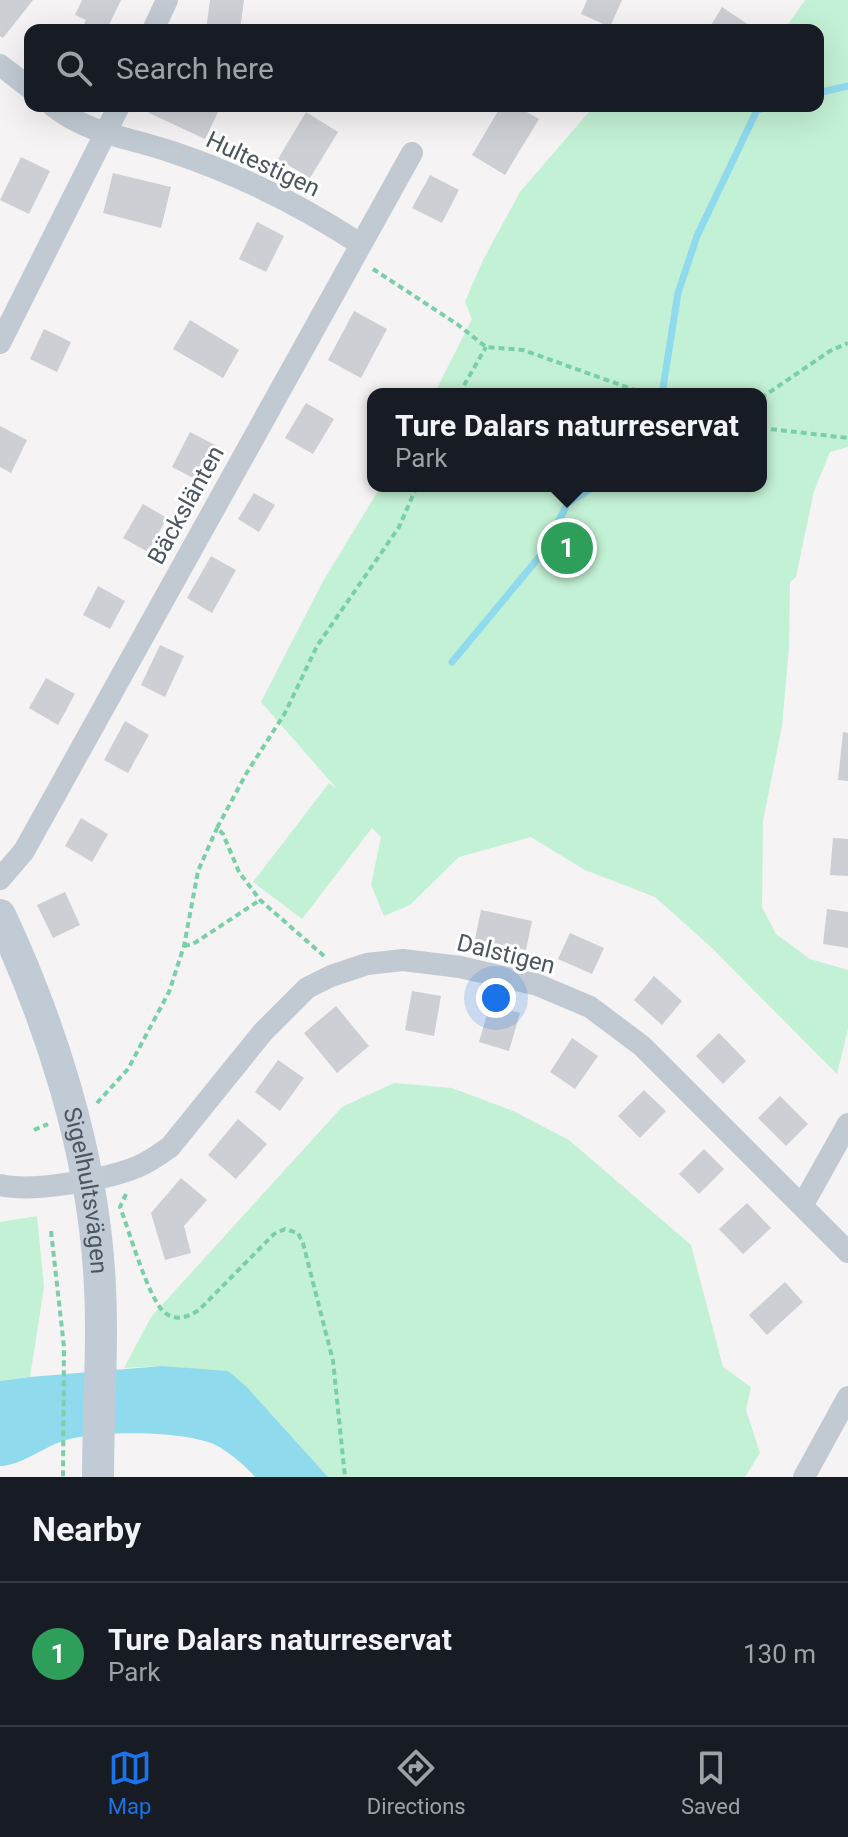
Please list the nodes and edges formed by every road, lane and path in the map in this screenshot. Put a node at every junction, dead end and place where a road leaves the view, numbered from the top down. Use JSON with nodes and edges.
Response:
{"nodes":[{"id":1,"x":167,"y":0,"type":"edge"},
{"id":2,"x":156,"y":24,"type":"edge"},
{"id":3,"x":0,"y":65,"type":"edge"},
{"id":4,"x":24,"y":83,"type":"edge"},
{"id":5,"x":60,"y":112,"type":"edge"},
{"id":6,"x":116,"y":112,"type":"edge"},
{"id":7,"x":104,"y":135,"type":"junction"},
{"id":8,"x":412,"y":153,"type":"dead end"},
{"id":9,"x":356,"y":250,"type":"junction"},
{"id":10,"x":0,"y":343,"type":"edge"},
{"id":11,"x":848,"y":343,"type":"edge"},
{"id":12,"x":486,"y":347,"type":"junction"},
{"id":13,"x":462,"y":388,"type":"edge"},
{"id":14,"x":629,"y":388,"type":"edge"},
{"id":15,"x":767,"y":394,"type":"edge"},
{"id":16,"x":767,"y":429,"type":"edge"},
{"id":17,"x":848,"y":438,"type":"edge"},
{"id":18,"x":414,"y":492,"type":"edge"},
{"id":19,"x":217,"y":828,"type":"junction"},
{"id":20,"x":0,"y":879,"type":"edge"},
{"id":21,"x":260,"y":900,"type":"junction"},
{"id":22,"x":0,"y":915,"type":"edge"},
{"id":23,"x":184,"y":946,"type":"junction"},
{"id":24,"x":328,"y":961,"type":"dead end"},
{"id":25,"x":72,"y":1114,"type":"junction"},
{"id":26,"x":848,"y":1124,"type":"edge"},
{"id":27,"x":34,"y":1130,"type":"dead end"},
{"id":28,"x":130,"y":1170,"type":"junction"},
{"id":29,"x":87,"y":1179,"type":"junction"},
{"id":30,"x":0,"y":1185,"type":"edge"},
{"id":31,"x":802,"y":1206,"type":"junction"},
{"id":32,"x":51,"y":1231,"type":"dead end"},
{"id":33,"x":848,"y":1252,"type":"edge"},
{"id":34,"x":848,"y":1397,"type":"edge"},
{"id":35,"x":98,"y":1467,"type":"edge"},
{"id":36,"x":63,"y":1477,"type":"edge"},
{"id":37,"x":345,"y":1477,"type":"edge"},
{"id":38,"x":804,"y":1477,"type":"edge"}],
"edges":[{"from":1,"to":2,"type":"street"},
{"from":3,"to":4,"type":"street"},
{"from":5,"to":7,"type":"street","name":"Hultestigen"},
{"from":6,"to":7,"type":"street"},
{"from":7,"to":9,"type":"street","name":"Hultestigen"},
{"from":7,"to":10,"type":"street"},
{"from":8,"to":9,"type":"street","name":"Bäckslänten"},
{"from":9,"to":12,"type":"path"},
{"from":9,"to":20,"type":"street","name":"Bäckslänten"},
{"from":11,"to":15,"type":"path"},
{"from":12,"to":13,"type":"path"},
{"from":12,"to":14,"type":"path"},
{"from":16,"to":17,"type":"path"},
{"from":18,"to":19,"type":"path"},
{"from":19,"to":21,"type":"path"},
{"from":19,"to":23,"type":"path"},
{"from":21,"to":23,"type":"path"},
{"from":21,"to":24,"type":"path"},
{"from":22,"to":25,"type":"street","name":"Sigelhultsvägen"},
{"from":23,"to":25,"type":"path"},
{"from":25,"to":27,"type":"path"},
{"from":25,"to":29,"type":"street","name":"Sigelhultsvägen"},
{"from":26,"to":31,"type":"street"},
{"from":28,"to":29,"type":"street","name":"Dalstigen"},
{"from":28,"to":31,"type":"street","name":"Dalstigen"},
{"from":28,"to":37,"type":"path"},
{"from":29,"to":30,"type":"street","name":"Dalstigen"},
{"from":29,"to":35,"type":"street","name":"Sigelhultsvägen"},
{"from":31,"to":33,"type":"street","name":"Dalstigen"},
{"from":32,"to":36,"type":"path"},
{"from":34,"to":38,"type":"street"}]}
